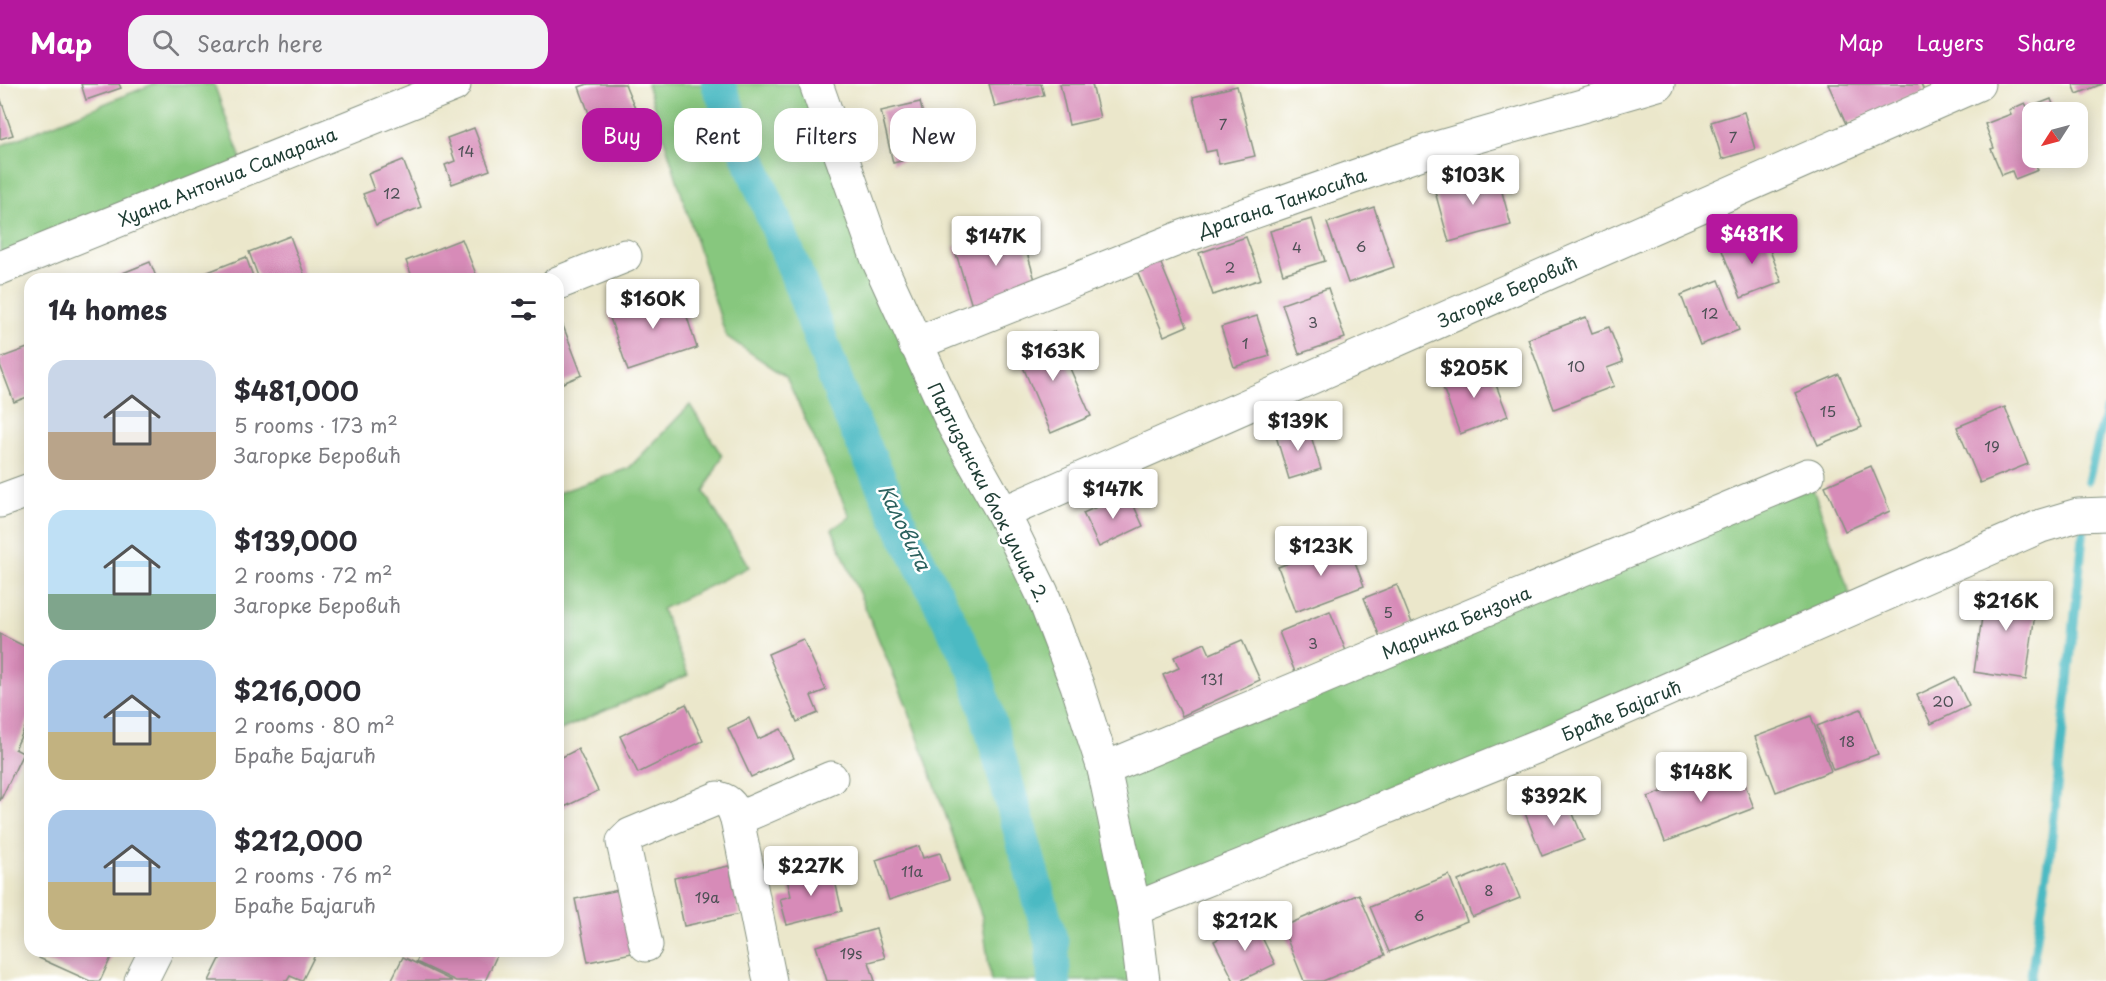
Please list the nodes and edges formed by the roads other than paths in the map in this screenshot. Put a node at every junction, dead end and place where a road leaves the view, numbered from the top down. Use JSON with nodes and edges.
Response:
{"nodes":[{"id":1,"x":454,"y":84,"type":"edge"},
{"id":2,"x":816,"y":84,"type":"edge"},
{"id":3,"x":1658,"y":84,"type":"edge"},
{"id":4,"x":1978,"y":84,"type":"edge"},
{"id":5,"x":625,"y":256,"type":"dead end"},
{"id":6,"x":0,"y":268,"type":"edge"},
{"id":7,"x":564,"y":281,"type":"edge"},
{"id":8,"x":915,"y":344,"type":"junction"},
{"id":9,"x":1808,"y":475,"type":"dead end"},
{"id":10,"x":24,"y":492,"type":"edge"},
{"id":11,"x":0,"y":501,"type":"edge"},
{"id":12,"x":1003,"y":513,"type":"junction"},
{"id":13,"x":2106,"y":514,"type":"edge"},
{"id":14,"x":1104,"y":769,"type":"junction"},
{"id":15,"x":831,"y":778,"type":"dead end"},
{"id":16,"x":737,"y":819,"type":"junction"},
{"id":17,"x":1134,"y":909,"type":"junction"},
{"id":18,"x":646,"y":945,"type":"dead end"},
{"id":19,"x":153,"y":957,"type":"edge"},
{"id":20,"x":141,"y":981,"type":"edge"},
{"id":21,"x":770,"y":981,"type":"edge"},
{"id":22,"x":1143,"y":981,"type":"edge"}],
"edges":[{"from":1,"to":6,"type":"street","name":"Хуана Антониа Самарана"},
{"from":2,"to":8,"type":"street","name":"Партизански блок улица 2."},
{"from":3,"to":8,"type":"street","name":"Драгана Танкосића"},
{"from":4,"to":12,"type":"street","name":"Загорке Беровић"},
{"from":5,"to":7,"type":"street"},
{"from":8,"to":12,"type":"street","name":"Партизански блок улица 2."},
{"from":9,"to":14,"type":"street","name":"Маринка Бензона"},
{"from":10,"to":11,"type":"street"},
{"from":12,"to":14,"type":"street","name":"Партизански блок улица 2."},
{"from":13,"to":17,"type":"street","name":"Браће Бајагић"},
{"from":14,"to":17,"type":"street","name":"Партизански блок улица 2."},
{"from":15,"to":16,"type":"street"},
{"from":16,"to":18,"type":"street"},
{"from":16,"to":21,"type":"street"},
{"from":17,"to":22,"type":"street","name":"Партизански блок улица 2."},
{"from":19,"to":20,"type":"street"}]}
